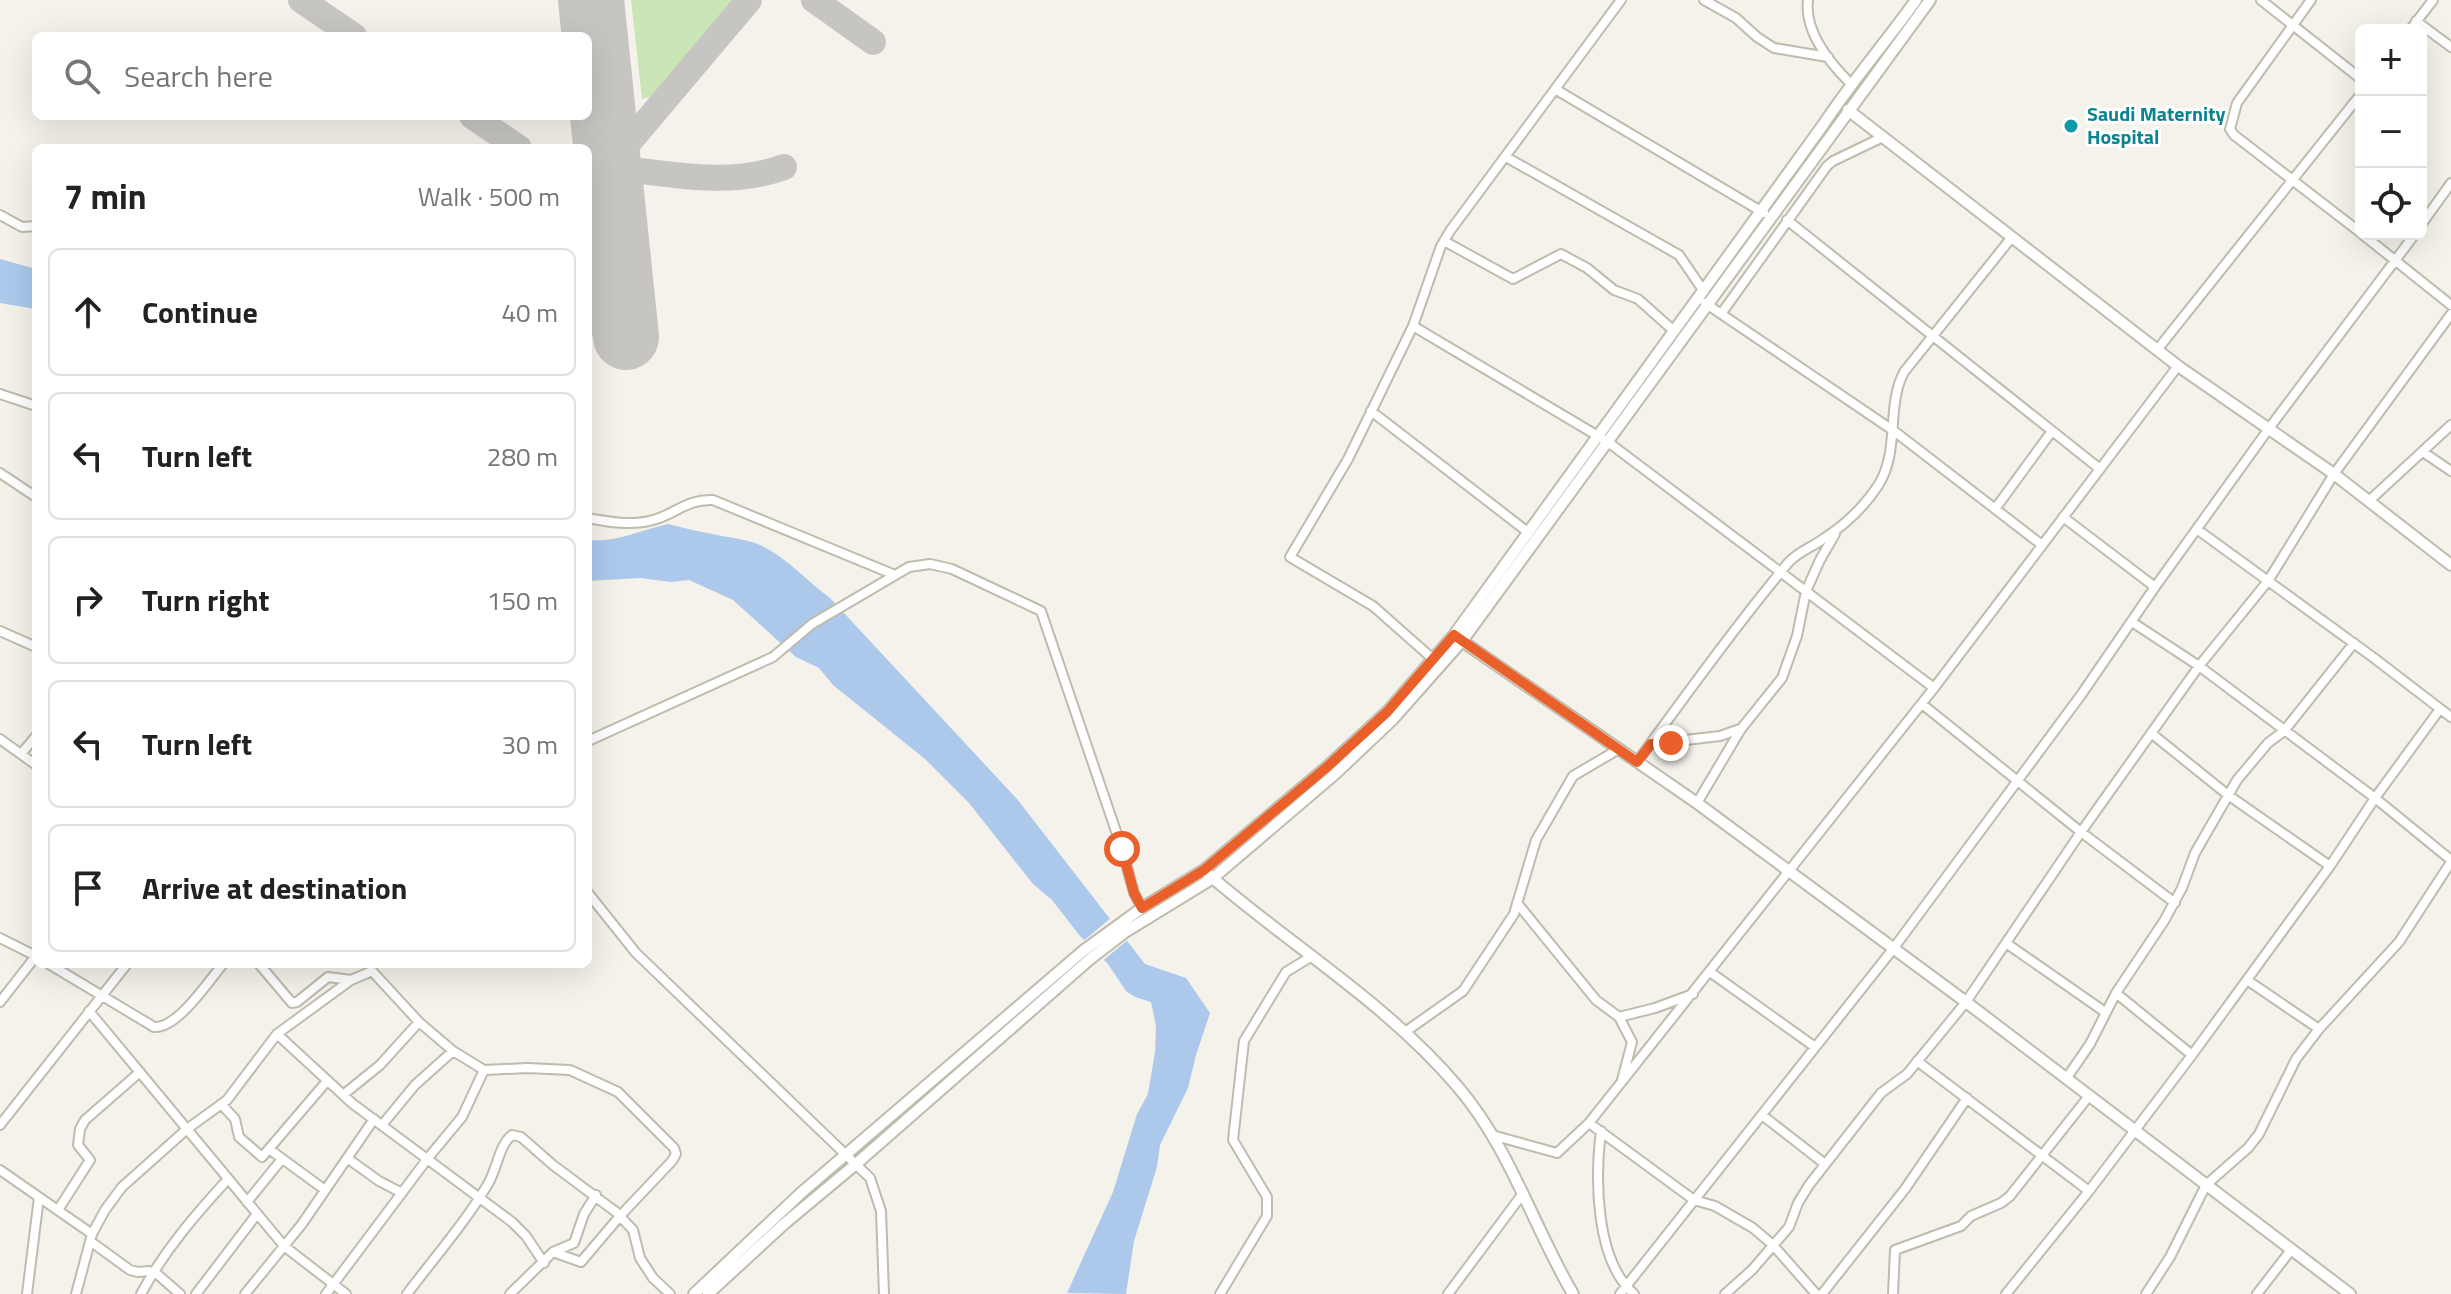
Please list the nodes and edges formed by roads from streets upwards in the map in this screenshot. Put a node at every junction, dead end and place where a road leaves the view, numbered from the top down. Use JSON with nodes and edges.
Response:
{"nodes":[{"id":1,"x":1621,"y":0,"type":"edge"},
{"id":2,"x":1704,"y":0,"type":"edge"},
{"id":3,"x":1808,"y":0,"type":"edge"},
{"id":4,"x":1916,"y":0,"type":"edge"},
{"id":5,"x":1930,"y":0,"type":"edge"},
{"id":6,"x":2261,"y":0,"type":"edge"},
{"id":7,"x":2311,"y":0,"type":"edge"},
{"id":8,"x":2431,"y":1,"type":"edge"},
{"id":9,"x":2416,"y":21,"type":"junction"},
{"id":10,"x":2293,"y":24,"type":"junction"},
{"id":11,"x":2414,"y":24,"type":"edge"},
{"id":12,"x":1892,"y":42,"type":"junction"},
{"id":13,"x":2451,"y":47,"type":"edge"},
{"id":14,"x":1828,"y":57,"type":"junction"},
{"id":15,"x":2355,"y":74,"type":"edge"},
{"id":16,"x":1850,"y":83,"type":"junction"},
{"id":17,"x":1555,"y":89,"type":"junction"},
{"id":18,"x":2359,"y":96,"type":"edge"},
{"id":19,"x":1848,"y":110,"type":"junction"},
{"id":20,"x":1883,"y":137,"type":"junction"},
{"id":21,"x":1506,"y":157,"type":"junction"},
{"id":22,"x":2295,"y":181,"type":"junction"},
{"id":23,"x":2451,"y":183,"type":"edge"},
{"id":24,"x":1788,"y":193,"type":"junction"},
{"id":25,"x":1801,"y":201,"type":"junction"},
{"id":26,"x":1760,"y":211,"type":"junction"},
{"id":27,"x":0,"y":215,"type":"edge"},
{"id":28,"x":2427,"y":217,"type":"edge"},
{"id":29,"x":1770,"y":218,"type":"junction"},
{"id":30,"x":1787,"y":220,"type":"junction"},
{"id":31,"x":32,"y":226,"type":"edge"},
{"id":32,"x":2355,"y":228,"type":"edge"},
{"id":33,"x":2012,"y":237,"type":"junction"},
{"id":34,"x":2370,"y":240,"type":"edge"},
{"id":35,"x":2411,"y":240,"type":"edge"},
{"id":36,"x":1444,"y":241,"type":"junction"},
{"id":37,"x":1743,"y":255,"type":"junction"},
{"id":38,"x":2396,"y":261,"type":"junction"},
{"id":39,"x":1755,"y":263,"type":"junction"},
{"id":40,"x":1703,"y":298,"type":"junction"},
{"id":41,"x":2451,"y":305,"type":"edge"},
{"id":42,"x":1721,"y":314,"type":"junction"},
{"id":43,"x":2451,"y":314,"type":"edge"},
{"id":44,"x":1413,"y":326,"type":"junction"},
{"id":45,"x":1674,"y":331,"type":"junction"},
{"id":46,"x":1933,"y":336,"type":"junction"},
{"id":47,"x":2157,"y":350,"type":"junction"},
{"id":48,"x":2178,"y":366,"type":"junction"},
{"id":49,"x":0,"y":394,"type":"edge"},
{"id":50,"x":32,"y":405,"type":"edge"},
{"id":51,"x":1371,"y":411,"type":"junction"},
{"id":52,"x":2451,"y":425,"type":"edge"},
{"id":53,"x":2270,"y":427,"type":"junction"},
{"id":54,"x":1894,"y":431,"type":"junction"},
{"id":55,"x":2052,"y":431,"type":"junction"},
{"id":56,"x":1603,"y":439,"type":"junction"},
{"id":57,"x":2423,"y":452,"type":"junction"},
{"id":58,"x":2100,"y":469,"type":"junction"},
{"id":59,"x":2451,"y":471,"type":"edge"},
{"id":60,"x":0,"y":473,"type":"edge"},
{"id":61,"x":2334,"y":474,"type":"junction"},
{"id":62,"x":32,"y":494,"type":"edge"},
{"id":63,"x":2370,"y":500,"type":"junction"},
{"id":64,"x":1995,"y":509,"type":"junction"},
{"id":65,"x":2063,"y":517,"type":"junction"},
{"id":66,"x":592,"y":519,"type":"edge"},
{"id":67,"x":1838,"y":530,"type":"junction"},
{"id":68,"x":2198,"y":530,"type":"junction"},
{"id":69,"x":1529,"y":533,"type":"junction"},
{"id":70,"x":2042,"y":545,"type":"junction"},
{"id":71,"x":2451,"y":565,"type":"edge"},
{"id":72,"x":1781,"y":573,"type":"junction"},
{"id":73,"x":895,"y":575,"type":"junction"},
{"id":74,"x":2268,"y":581,"type":"junction"},
{"id":75,"x":2155,"y":587,"type":"junction"},
{"id":76,"x":1806,"y":591,"type":"junction"},
{"id":77,"x":2132,"y":622,"type":"junction"},
{"id":78,"x":0,"y":631,"type":"edge"},
{"id":79,"x":1458,"y":638,"type":"junction"},
{"id":80,"x":2354,"y":643,"type":"junction"},
{"id":81,"x":32,"y":645,"type":"edge"},
{"id":82,"x":1433,"y":659,"type":"junction"},
{"id":83,"x":2199,"y":666,"type":"junction"},
{"id":84,"x":1934,"y":688,"type":"junction"},
{"id":85,"x":1922,"y":704,"type":"junction"},
{"id":86,"x":2440,"y":709,"type":"junction"},
{"id":87,"x":2451,"y":717,"type":"edge"},
{"id":88,"x":1741,"y":729,"type":"junction"},
{"id":89,"x":2284,"y":731,"type":"junction"},
{"id":90,"x":2151,"y":733,"type":"junction"},
{"id":91,"x":0,"y":739,"type":"edge"},
{"id":92,"x":592,"y":739,"type":"edge"},
{"id":93,"x":32,"y":741,"type":"edge"},
{"id":94,"x":1651,"y":744,"type":"junction"},
{"id":95,"x":1619,"y":749,"type":"junction"},
{"id":96,"x":21,"y":754,"type":"junction"},
{"id":97,"x":32,"y":762,"type":"edge"},
{"id":98,"x":1637,"y":762,"type":"junction"},
{"id":99,"x":2017,"y":780,"type":"junction"},
{"id":100,"x":2228,"y":795,"type":"junction"},
{"id":101,"x":2375,"y":798,"type":"junction"},
{"id":102,"x":1697,"y":803,"type":"junction"},
{"id":103,"x":2081,"y":832,"type":"junction"},
{"id":104,"x":2451,"y":861,"type":"edge"},
{"id":105,"x":2330,"y":866,"type":"junction"},
{"id":106,"x":1790,"y":873,"type":"junction"},
{"id":107,"x":1208,"y":874,"type":"junction"},
{"id":108,"x":592,"y":898,"type":"edge"},
{"id":109,"x":1517,"y":903,"type":"junction"},
{"id":110,"x":2175,"y":903,"type":"junction"},
{"id":111,"x":1142,"y":908,"type":"junction"},
{"id":112,"x":1122,"y":928,"type":"junction"},
{"id":113,"x":0,"y":938,"type":"edge"},
{"id":114,"x":2006,"y":943,"type":"junction"},
{"id":115,"x":1893,"y":949,"type":"junction"},
{"id":116,"x":32,"y":954,"type":"edge"},
{"id":117,"x":1087,"y":955,"type":"junction"},
{"id":118,"x":1312,"y":956,"type":"junction"},
{"id":119,"x":32,"y":961,"type":"edge"},
{"id":120,"x":56,"y":968,"type":"edge"},
{"id":121,"x":124,"y":968,"type":"edge"},
{"id":122,"x":220,"y":968,"type":"edge"},
{"id":123,"x":262,"y":968,"type":"edge"},
{"id":124,"x":376,"y":968,"type":"edge"},
{"id":125,"x":372,"y":971,"type":"junction"},
{"id":126,"x":1710,"y":972,"type":"junction"},
{"id":127,"x":351,"y":980,"type":"junction"},
{"id":128,"x":2247,"y":980,"type":"junction"},
{"id":129,"x":2116,"y":993,"type":"junction"},
{"id":130,"x":1693,"y":994,"type":"junction"},
{"id":131,"x":102,"y":995,"type":"junction"},
{"id":132,"x":0,"y":1002,"type":"edge"},
{"id":133,"x":1966,"y":1002,"type":"junction"},
{"id":134,"x":89,"y":1011,"type":"junction"},
{"id":135,"x":2105,"y":1012,"type":"junction"},
{"id":136,"x":1619,"y":1017,"type":"junction"},
{"id":137,"x":419,"y":1022,"type":"junction"},
{"id":138,"x":2319,"y":1029,"type":"junction"},
{"id":139,"x":1405,"y":1032,"type":"junction"},
{"id":140,"x":277,"y":1034,"type":"junction"},
{"id":141,"x":1815,"y":1047,"type":"junction"},
{"id":142,"x":453,"y":1051,"type":"junction"},
{"id":143,"x":2192,"y":1055,"type":"junction"},
{"id":144,"x":1917,"y":1061,"type":"junction"},
{"id":145,"x":484,"y":1070,"type":"junction"},
{"id":146,"x":140,"y":1072,"type":"junction"},
{"id":147,"x":2066,"y":1079,"type":"junction"},
{"id":148,"x":327,"y":1081,"type":"junction"},
{"id":149,"x":1621,"y":1084,"type":"junction"},
{"id":150,"x":343,"y":1095,"type":"junction"},
{"id":151,"x":2089,"y":1096,"type":"junction"},
{"id":152,"x":1967,"y":1098,"type":"junction"},
{"id":153,"x":221,"y":1104,"type":"junction"},
{"id":154,"x":1762,"y":1115,"type":"junction"},
{"id":155,"x":378,"y":1122,"type":"junction"},
{"id":156,"x":1589,"y":1123,"type":"junction"},
{"id":157,"x":0,"y":1125,"type":"edge"},
{"id":158,"x":187,"y":1129,"type":"junction"},
{"id":159,"x":1601,"y":1131,"type":"junction"},
{"id":160,"x":2135,"y":1131,"type":"junction"},
{"id":161,"x":1492,"y":1135,"type":"junction"},
{"id":162,"x":269,"y":1149,"type":"junction"},
{"id":163,"x":847,"y":1156,"type":"junction"},
{"id":164,"x":2042,"y":1156,"type":"junction"},
{"id":165,"x":347,"y":1158,"type":"junction"},
{"id":166,"x":428,"y":1158,"type":"junction"},
{"id":167,"x":282,"y":1159,"type":"junction"},
{"id":168,"x":856,"y":1164,"type":"junction"},
{"id":169,"x":1825,"y":1164,"type":"junction"},
{"id":170,"x":0,"y":1170,"type":"edge"},
{"id":171,"x":228,"y":1179,"type":"junction"},
{"id":172,"x":2206,"y":1185,"type":"junction"},
{"id":173,"x":325,"y":1190,"type":"junction"},
{"id":174,"x":2089,"y":1191,"type":"junction"},
{"id":175,"x":402,"y":1193,"type":"junction"},
{"id":176,"x":596,"y":1195,"type":"junction"},
{"id":177,"x":1521,"y":1196,"type":"junction"},
{"id":178,"x":39,"y":1197,"type":"junction"},
{"id":179,"x":480,"y":1198,"type":"junction"},
{"id":180,"x":1694,"y":1200,"type":"junction"},
{"id":181,"x":247,"y":1202,"type":"junction"},
{"id":182,"x":58,"y":1210,"type":"junction"},
{"id":183,"x":257,"y":1214,"type":"junction"},
{"id":184,"x":620,"y":1216,"type":"junction"},
{"id":185,"x":91,"y":1238,"type":"junction"},
{"id":186,"x":1773,"y":1245,"type":"junction"},
{"id":187,"x":284,"y":1246,"type":"junction"},
{"id":188,"x":2291,"y":1250,"type":"junction"},
{"id":189,"x":553,"y":1252,"type":"junction"},
{"id":190,"x":544,"y":1263,"type":"junction"},
{"id":191,"x":153,"y":1272,"type":"junction"},
{"id":192,"x":333,"y":1285,"type":"junction"},
{"id":193,"x":1623,"y":1291,"type":"edge"},
{"id":194,"x":2152,"y":1292,"type":"edge"},
{"id":195,"x":27,"y":1294,"type":"edge"},
{"id":196,"x":76,"y":1294,"type":"edge"},
{"id":197,"x":141,"y":1294,"type":"edge"},
{"id":198,"x":180,"y":1294,"type":"edge"},
{"id":199,"x":196,"y":1294,"type":"edge"},
{"id":200,"x":245,"y":1294,"type":"edge"},
{"id":201,"x":326,"y":1294,"type":"edge"},
{"id":202,"x":346,"y":1294,"type":"edge"},
{"id":203,"x":407,"y":1294,"type":"edge"},
{"id":204,"x":510,"y":1294,"type":"edge"},
{"id":205,"x":670,"y":1294,"type":"edge"},
{"id":206,"x":694,"y":1294,"type":"edge"},
{"id":207,"x":708,"y":1294,"type":"edge"},
{"id":208,"x":884,"y":1294,"type":"edge"},
{"id":209,"x":1220,"y":1294,"type":"edge"},
{"id":210,"x":1448,"y":1294,"type":"edge"},
{"id":211,"x":1573,"y":1294,"type":"edge"},
{"id":212,"x":1634,"y":1294,"type":"edge"},
{"id":213,"x":1725,"y":1294,"type":"edge"},
{"id":214,"x":1819,"y":1294,"type":"edge"},
{"id":215,"x":1893,"y":1294,"type":"edge"},
{"id":216,"x":2006,"y":1294,"type":"edge"},
{"id":217,"x":2257,"y":1294,"type":"edge"},
{"id":218,"x":2350,"y":1294,"type":"edge"}],
"edges":[{"from":1,"to":17,"type":"street"},
{"from":2,"to":14,"type":"street"},
{"from":3,"to":14,"type":"street"},
{"from":4,"to":12,"type":"street"},
{"from":5,"to":12,"type":"street"},
{"from":6,"to":10,"type":"street"},
{"from":7,"to":10,"type":"street"},
{"from":8,"to":9,"type":"street"},
{"from":9,"to":11,"type":"street"},
{"from":9,"to":13,"type":"street"},
{"from":10,"to":15,"type":"street"},
{"from":10,"to":22,"type":"street"},
{"from":12,"to":16,"type":"street"},
{"from":12,"to":19,"type":"street"},
{"from":14,"to":16,"type":"street"},
{"from":16,"to":26,"type":"street"},
{"from":17,"to":21,"type":"street"},
{"from":17,"to":26,"type":"street"},
{"from":18,"to":22,"type":"street"},
{"from":19,"to":20,"type":"street"},
{"from":19,"to":24,"type":"street"},
{"from":20,"to":25,"type":"street"},
{"from":20,"to":33,"type":"street"},
{"from":21,"to":36,"type":"street"},
{"from":21,"to":40,"type":"street"},
{"from":22,"to":32,"type":"street"},
{"from":22,"to":47,"type":"street"},
{"from":23,"to":28,"type":"street"},
{"from":24,"to":25,"type":"street"},
{"from":24,"to":29,"type":"street"},
{"from":25,"to":30,"type":"street"},
{"from":26,"to":29,"type":"street"},
{"from":26,"to":40,"type":"street"},
{"from":27,"to":31,"type":"street"},
{"from":29,"to":37,"type":"street"},
{"from":30,"to":39,"type":"street"},
{"from":30,"to":46,"type":"street"},
{"from":33,"to":46,"type":"street"},
{"from":33,"to":47,"type":"street"},
{"from":34,"to":38,"type":"street"},
{"from":35,"to":38,"type":"street"},
{"from":36,"to":44,"type":"street"},
{"from":36,"to":45,"type":"street"},
{"from":37,"to":39,"type":"street"},
{"from":37,"to":40,"type":"street"},
{"from":38,"to":41,"type":"street"},
{"from":38,"to":53,"type":"street"},
{"from":39,"to":42,"type":"street"},
{"from":40,"to":42,"type":"street"},
{"from":40,"to":45,"type":"street"},
{"from":40,"to":56,"type":"street"},
{"from":42,"to":54,"type":"street"},
{"from":43,"to":61,"type":"street"},
{"from":44,"to":51,"type":"street"},
{"from":44,"to":56,"type":"street"},
{"from":45,"to":56,"type":"street"},
{"from":46,"to":54,"type":"street"},
{"from":46,"to":55,"type":"street"},
{"from":47,"to":48,"type":"street"},
{"from":48,"to":53,"type":"street"},
{"from":48,"to":58,"type":"street"},
{"from":49,"to":50,"type":"street"},
{"from":51,"to":69,"type":"street"},
{"from":51,"to":82,"type":"street"},
{"from":52,"to":57,"type":"street"},
{"from":53,"to":61,"type":"street"},
{"from":53,"to":68,"type":"street"},
{"from":54,"to":64,"type":"street"},
{"from":54,"to":67,"type":"street"},
{"from":55,"to":58,"type":"street"},
{"from":55,"to":64,"type":"street"},
{"from":56,"to":69,"type":"street"},
{"from":56,"to":72,"type":"street"},
{"from":56,"to":79,"type":"street"},
{"from":57,"to":59,"type":"street"},
{"from":57,"to":63,"type":"street"},
{"from":58,"to":65,"type":"street"},
{"from":60,"to":62,"type":"street"},
{"from":61,"to":63,"type":"street"},
{"from":61,"to":74,"type":"street"},
{"from":63,"to":71,"type":"street"},
{"from":64,"to":70,"type":"street"},
{"from":65,"to":70,"type":"street"},
{"from":65,"to":75,"type":"street"},
{"from":66,"to":73,"type":"street"},
{"from":67,"to":72,"type":"street"},
{"from":67,"to":76,"type":"street"},
{"from":68,"to":74,"type":"street"},
{"from":68,"to":75,"type":"street"},
{"from":69,"to":79,"type":"street"},
{"from":70,"to":84,"type":"street"},
{"from":72,"to":76,"type":"street"},
{"from":72,"to":94,"type":"street"},
{"from":73,"to":92,"type":"street"},
{"from":73,"to":111,"type":"street"},
{"from":74,"to":80,"type":"street"},
{"from":74,"to":83,"type":"street"},
{"from":75,"to":77,"type":"street"},
{"from":76,"to":84,"type":"street"},
{"from":76,"to":88,"type":"street"},
{"from":77,"to":83,"type":"street"},
{"from":77,"to":99,"type":"street"},
{"from":78,"to":81,"type":"street"},
{"from":79,"to":82,"type":"street"},
{"from":79,"to":95,"type":"street"},
{"from":79,"to":107,"type":"street"},
{"from":80,"to":86,"type":"street"},
{"from":80,"to":89,"type":"street"},
{"from":82,"to":107,"type":"street"},
{"from":83,"to":89,"type":"street"},
{"from":83,"to":90,"type":"street"},
{"from":84,"to":85,"type":"street"},
{"from":85,"to":99,"type":"street"},
{"from":85,"to":106,"type":"street"},
{"from":86,"to":87,"type":"street"},
{"from":86,"to":101,"type":"street"},
{"from":88,"to":94,"type":"street"},
{"from":88,"to":102,"type":"street"},
{"from":89,"to":100,"type":"street"},
{"from":89,"to":101,"type":"street"},
{"from":90,"to":100,"type":"street"},
{"from":90,"to":103,"type":"street"},
{"from":91,"to":96,"type":"street"},
{"from":93,"to":96,"type":"street"},
{"from":94,"to":98,"type":"street"},
{"from":95,"to":98,"type":"street"},
{"from":95,"to":109,"type":"street"},
{"from":96,"to":97,"type":"street"},
{"from":98,"to":102,"type":"street"},
{"from":99,"to":103,"type":"street"},
{"from":99,"to":115,"type":"street"},
{"from":100,"to":105,"type":"street"},
{"from":100,"to":110,"type":"street"},
{"from":101,"to":104,"type":"street"},
{"from":101,"to":105,"type":"street"},
{"from":102,"to":106,"type":"street"},
{"from":103,"to":110,"type":"street"},
{"from":103,"to":114,"type":"street"},
{"from":104,"to":138,"type":"street"},
{"from":105,"to":128,"type":"street"},
{"from":106,"to":115,"type":"street"},
{"from":106,"to":126,"type":"street"},
{"from":107,"to":111,"type":"street"},
{"from":107,"to":112,"type":"street"},
{"from":107,"to":118,"type":"street"},
{"from":108,"to":163,"type":"street"},
{"from":109,"to":136,"type":"street"},
{"from":109,"to":139,"type":"street"},
{"from":110,"to":129,"type":"street"},
{"from":111,"to":112,"type":"street"},
{"from":112,"to":117,"type":"street"},
{"from":113,"to":116,"type":"street"},
{"from":114,"to":133,"type":"street"},
{"from":114,"to":135,"type":"street"},
{"from":115,"to":133,"type":"street"},
{"from":115,"to":141,"type":"street"},
{"from":117,"to":163,"type":"street"},
{"from":117,"to":168,"type":"street"},
{"from":118,"to":139,"type":"street"},
{"from":118,"to":209,"type":"street"},
{"from":119,"to":132,"type":"street"},
{"from":120,"to":131,"type":"street"},
{"from":121,"to":131,"type":"street"},
{"from":122,"to":131,"type":"street"},
{"from":123,"to":127,"type":"street"},
{"from":124,"to":125,"type":"street"},
{"from":125,"to":127,"type":"street"},
{"from":125,"to":137,"type":"street"},
{"from":126,"to":130,"type":"street"},
{"from":126,"to":141,"type":"street"},
{"from":127,"to":140,"type":"street"},
{"from":128,"to":138,"type":"street"},
{"from":128,"to":143,"type":"street"},
{"from":129,"to":135,"type":"street"},
{"from":129,"to":143,"type":"street"},
{"from":130,"to":136,"type":"street"},
{"from":130,"to":149,"type":"street"},
{"from":131,"to":134,"type":"street"},
{"from":133,"to":144,"type":"street"},
{"from":133,"to":147,"type":"street"},
{"from":134,"to":146,"type":"street"},
{"from":134,"to":157,"type":"street"},
{"from":135,"to":147,"type":"street"},
{"from":136,"to":149,"type":"street"},
{"from":137,"to":142,"type":"street"},
{"from":137,"to":150,"type":"street"},
{"from":138,"to":172,"type":"street"},
{"from":139,"to":161,"type":"street"},
{"from":140,"to":148,"type":"street"},
{"from":140,"to":153,"type":"street"},
{"from":141,"to":154,"type":"street"},
{"from":142,"to":145,"type":"street"},
{"from":142,"to":155,"type":"street"},
{"from":143,"to":160,"type":"street"},
{"from":144,"to":152,"type":"street"},
{"from":144,"to":169,"type":"street"},
{"from":145,"to":166,"type":"street"},
{"from":145,"to":184,"type":"street"},
{"from":146,"to":158,"type":"street"},
{"from":146,"to":182,"type":"street"},
{"from":147,"to":151,"type":"street"},
{"from":148,"to":150,"type":"street"},
{"from":148,"to":162,"type":"street"},
{"from":149,"to":156,"type":"street"},
{"from":150,"to":155,"type":"street"},
{"from":151,"to":160,"type":"street"},
{"from":151,"to":164,"type":"street"},
{"from":152,"to":164,"type":"street"},
{"from":152,"to":214,"type":"street"},
{"from":153,"to":158,"type":"street"},
{"from":153,"to":162,"type":"street"},
{"from":154,"to":169,"type":"street"},
{"from":154,"to":180,"type":"street"},
{"from":155,"to":165,"type":"street"},
{"from":155,"to":166,"type":"street"},
{"from":156,"to":159,"type":"street"},
{"from":156,"to":161,"type":"street"},
{"from":158,"to":171,"type":"street"},
{"from":158,"to":185,"type":"street"},
{"from":159,"to":180,"type":"street"},
{"from":159,"to":193,"type":"street"},
{"from":160,"to":172,"type":"street"},
{"from":160,"to":174,"type":"street"},
{"from":161,"to":177,"type":"street"},
{"from":162,"to":167,"type":"street"},
{"from":163,"to":168,"type":"street"},
{"from":163,"to":206,"type":"street"},
{"from":164,"to":174,"type":"street"},
{"from":164,"to":215,"type":"street"},
{"from":165,"to":173,"type":"street"},
{"from":165,"to":175,"type":"street"},
{"from":166,"to":175,"type":"street"},
{"from":166,"to":179,"type":"street"},
{"from":167,"to":173,"type":"street"},
{"from":167,"to":181,"type":"street"},
{"from":168,"to":207,"type":"street"},
{"from":168,"to":208,"type":"street"},
{"from":169,"to":186,"type":"street"},
{"from":170,"to":178,"type":"street"},
{"from":171,"to":181,"type":"street"},
{"from":171,"to":191,"type":"street"},
{"from":172,"to":188,"type":"street"},
{"from":172,"to":194,"type":"street"},
{"from":173,"to":187,"type":"street"},
{"from":174,"to":216,"type":"street"},
{"from":175,"to":192,"type":"street"},
{"from":176,"to":179,"type":"street"},
{"from":176,"to":184,"type":"street"},
{"from":176,"to":189,"type":"street"},
{"from":177,"to":210,"type":"street"},
{"from":177,"to":211,"type":"street"},
{"from":178,"to":182,"type":"street"},
{"from":178,"to":195,"type":"street"},
{"from":179,"to":190,"type":"street"},
{"from":179,"to":203,"type":"street"},
{"from":180,"to":186,"type":"street"},
{"from":180,"to":193,"type":"street"},
{"from":181,"to":183,"type":"street"},
{"from":182,"to":185,"type":"street"},
{"from":183,"to":187,"type":"street"},
{"from":183,"to":199,"type":"street"},
{"from":184,"to":189,"type":"street"},
{"from":184,"to":205,"type":"street"},
{"from":185,"to":191,"type":"street"},
{"from":185,"to":196,"type":"street"},
{"from":186,"to":213,"type":"street"},
{"from":186,"to":214,"type":"street"},
{"from":187,"to":192,"type":"street"},
{"from":187,"to":200,"type":"street"},
{"from":188,"to":217,"type":"street"},
{"from":188,"to":218,"type":"street"},
{"from":189,"to":190,"type":"street"},
{"from":190,"to":204,"type":"street"},
{"from":191,"to":197,"type":"street"},
{"from":191,"to":198,"type":"street"},
{"from":192,"to":201,"type":"street"},
{"from":192,"to":202,"type":"street"},
{"from":193,"to":212,"type":"street"}]}
